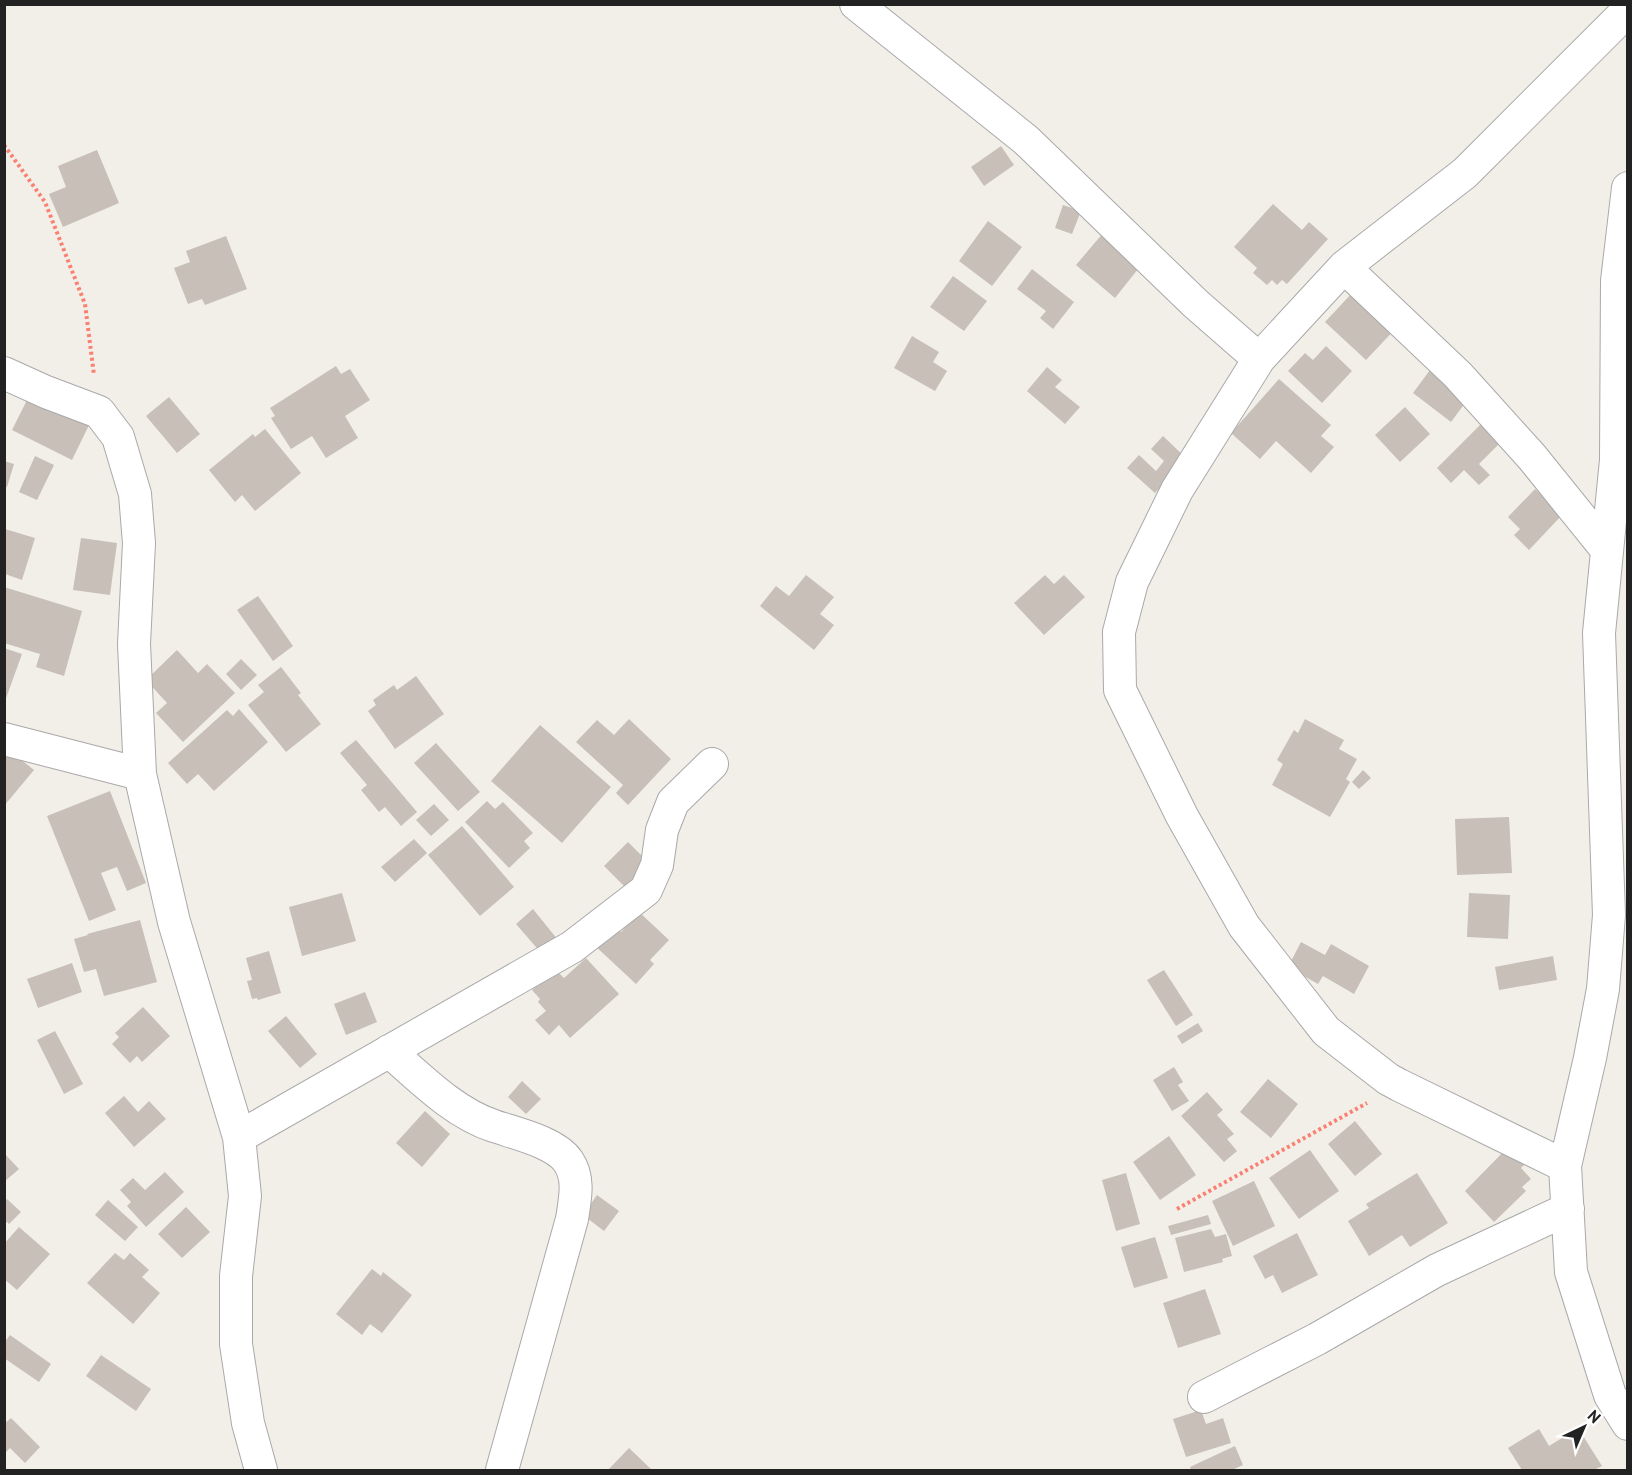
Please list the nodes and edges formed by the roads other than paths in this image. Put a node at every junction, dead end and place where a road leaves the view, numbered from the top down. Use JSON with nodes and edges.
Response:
{"nodes":[{"id":1,"x":856,"y":4,"type":"edge"},
{"id":2,"x":1628,"y":10,"type":"edge"},
{"id":3,"x":1628,"y":188,"type":"edge"},
{"id":4,"x":1344,"y":267,"type":"junction"},
{"id":5,"x":1259,"y":359,"type":"junction"},
{"id":6,"x":4,"y":373,"type":"edge"},
{"id":7,"x":1607,"y":550,"type":"junction"},
{"id":8,"x":4,"y":739,"type":"edge"},
{"id":9,"x":712,"y":764,"type":"dead end"},
{"id":10,"x":140,"y":774,"type":"junction"},
{"id":11,"x":390,"y":1051,"type":"junction"},
{"id":12,"x":239,"y":1137,"type":"junction"},
{"id":13,"x":1565,"y":1166,"type":"junction"},
{"id":14,"x":1568,"y":1209,"type":"junction"},
{"id":15,"x":1204,"y":1397,"type":"dead end"},
{"id":16,"x":1628,"y":1424,"type":"edge"},
{"id":17,"x":261,"y":1470,"type":"edge"},
{"id":18,"x":502,"y":1470,"type":"edge"}],
"edges":[{"from":1,"to":5,"type":"street"},
{"from":2,"to":4,"type":"street"},
{"from":3,"to":7,"type":"street"},
{"from":4,"to":5,"type":"street"},
{"from":4,"to":7,"type":"street"},
{"from":5,"to":13,"type":"street"},
{"from":6,"to":10,"type":"street"},
{"from":7,"to":13,"type":"street"},
{"from":8,"to":10,"type":"street"},
{"from":9,"to":11,"type":"street"},
{"from":10,"to":12,"type":"street"},
{"from":11,"to":12,"type":"street"},
{"from":11,"to":18,"type":"street"},
{"from":12,"to":17,"type":"street"},
{"from":13,"to":14,"type":"street"},
{"from":14,"to":15,"type":"street"},
{"from":14,"to":16,"type":"street"}]}
